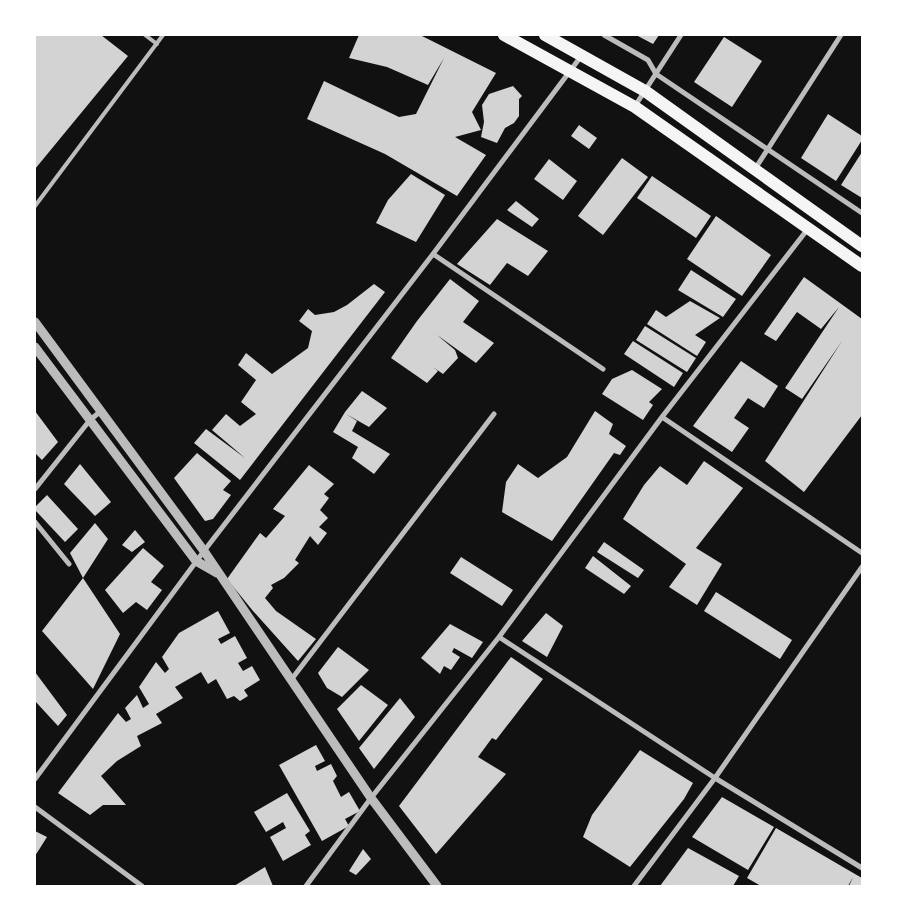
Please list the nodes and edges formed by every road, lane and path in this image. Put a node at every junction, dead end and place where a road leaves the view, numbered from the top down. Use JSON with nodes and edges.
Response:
{"nodes":[{"id":1,"x":145,"y":35,"type":"edge"},
{"id":2,"x":163,"y":35,"type":"edge"},
{"id":3,"x":504,"y":35,"type":"edge"},
{"id":4,"x":545,"y":35,"type":"edge"},
{"id":5,"x":604,"y":35,"type":"edge"},
{"id":6,"x":680,"y":35,"type":"edge"},
{"id":7,"x":841,"y":35,"type":"edge"},
{"id":8,"x":157,"y":44,"type":"junction"},
{"id":9,"x":582,"y":55,"type":"junction"},
{"id":10,"x":572,"y":70,"type":"junction"},
{"id":11,"x":656,"y":74,"type":"junction"},
{"id":12,"x":645,"y":91,"type":"junction"},
{"id":13,"x":635,"y":107,"type":"junction"},
{"id":14,"x":768,"y":151,"type":"junction"},
{"id":15,"x":755,"y":169,"type":"junction"},
{"id":16,"x":35,"y":206,"type":"edge"},
{"id":17,"x":862,"y":213,"type":"edge"},
{"id":18,"x":809,"y":227,"type":"junction"},
{"id":19,"x":862,"y":245,"type":"edge"},
{"id":20,"x":433,"y":254,"type":"junction"},
{"id":21,"x":857,"y":263,"type":"edge"},
{"id":22,"x":35,"y":322,"type":"edge"},
{"id":23,"x":35,"y":347,"type":"edge"},
{"id":24,"x":603,"y":370,"type":"dead end"},
{"id":25,"x":102,"y":411,"type":"junction"},
{"id":26,"x":494,"y":414,"type":"dead end"},
{"id":27,"x":662,"y":417,"type":"junction"},
{"id":28,"x":90,"y":420,"type":"junction"},
{"id":29,"x":35,"y":488,"type":"edge"},
{"id":30,"x":35,"y":522,"type":"edge"},
{"id":31,"x":204,"y":551,"type":"junction"},
{"id":32,"x":862,"y":553,"type":"edge"},
{"id":33,"x":196,"y":561,"type":"junction"},
{"id":34,"x":69,"y":564,"type":"dead end"},
{"id":35,"x":862,"y":567,"type":"edge"},
{"id":36,"x":221,"y":576,"type":"junction"},
{"id":37,"x":499,"y":637,"type":"junction"},
{"id":38,"x":291,"y":680,"type":"junction"},
{"id":39,"x":35,"y":778,"type":"edge"},
{"id":40,"x":715,"y":778,"type":"junction"},
{"id":41,"x":371,"y":798,"type":"junction"},
{"id":42,"x":35,"y":807,"type":"edge"},
{"id":43,"x":862,"y":868,"type":"edge"},
{"id":44,"x":142,"y":886,"type":"edge"},
{"id":45,"x":306,"y":886,"type":"edge"},
{"id":46,"x":437,"y":886,"type":"edge"},
{"id":47,"x":634,"y":886,"type":"edge"}],
"edges":[{"from":1,"to":8,"type":"lane"},
{"from":2,"to":8,"type":"lane"},
{"from":3,"to":10,"type":"main road"},
{"from":4,"to":9,"type":"main road"},
{"from":5,"to":11,"type":"street"},
{"from":6,"to":11,"type":"street"},
{"from":7,"to":14,"type":"street"},
{"from":8,"to":16,"type":"lane"},
{"from":9,"to":10,"type":"street"},
{"from":9,"to":12,"type":"main road"},
{"from":10,"to":13,"type":"main road"},
{"from":10,"to":20,"type":"street"},
{"from":11,"to":12,"type":"street"},
{"from":11,"to":14,"type":"street"},
{"from":12,"to":13,"type":"street"},
{"from":12,"to":15,"type":"main road"},
{"from":13,"to":18,"type":"main road"},
{"from":14,"to":15,"type":"street"},
{"from":14,"to":17,"type":"street"},
{"from":15,"to":19,"type":"main road"},
{"from":18,"to":21,"type":"main road"},
{"from":18,"to":27,"type":"street"},
{"from":19,"to":21,"type":"street"},
{"from":20,"to":24,"type":"street"},
{"from":20,"to":31,"type":"street"},
{"from":22,"to":25,"type":"street"},
{"from":23,"to":28,"type":"street"},
{"from":25,"to":28,"type":"street"},
{"from":25,"to":31,"type":"street"},
{"from":26,"to":38,"type":"street"},
{"from":27,"to":32,"type":"street"},
{"from":27,"to":37,"type":"street"},
{"from":28,"to":29,"type":"street"},
{"from":28,"to":33,"type":"street"},
{"from":30,"to":34,"type":"street"},
{"from":31,"to":33,"type":"street"},
{"from":31,"to":36,"type":"street"},
{"from":33,"to":36,"type":"street"},
{"from":33,"to":39,"type":"street"},
{"from":35,"to":40,"type":"street"},
{"from":36,"to":38,"type":"street"},
{"from":37,"to":40,"type":"street"},
{"from":37,"to":41,"type":"street"},
{"from":38,"to":41,"type":"street"},
{"from":40,"to":43,"type":"street"},
{"from":40,"to":47,"type":"street"},
{"from":41,"to":45,"type":"street"},
{"from":41,"to":46,"type":"street"},
{"from":42,"to":44,"type":"street"}]}
